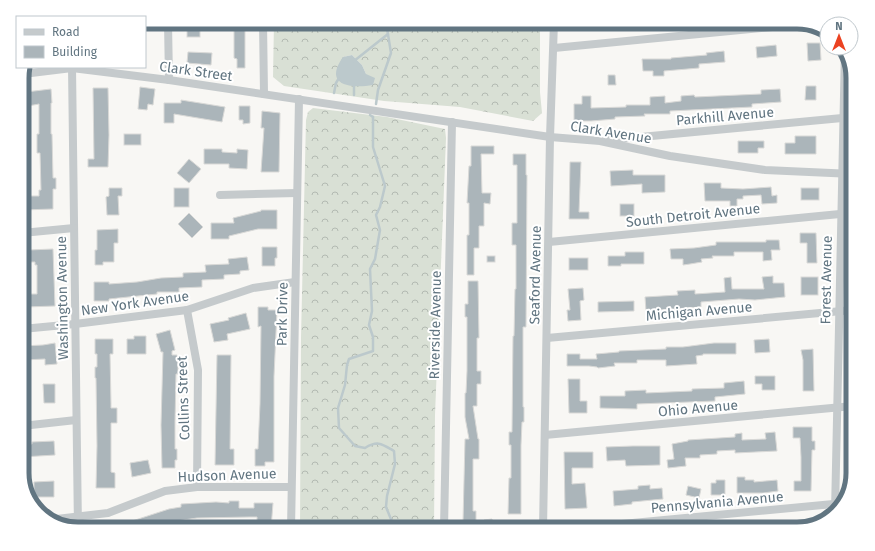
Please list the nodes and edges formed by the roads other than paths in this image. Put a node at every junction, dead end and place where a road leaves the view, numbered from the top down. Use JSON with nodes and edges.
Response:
{"nodes":[{"id":1,"x":168,"y":29,"type":"edge"},
{"id":2,"x":263,"y":29,"type":"edge"},
{"id":3,"x":554,"y":29,"type":"edge"},
{"id":4,"x":752,"y":29,"type":"edge"},
{"id":5,"x":554,"y":48,"type":"junction"},
{"id":6,"x":844,"y":67,"type":"edge"},
{"id":7,"x":72,"y":68,"type":"edge"},
{"id":8,"x":29,"y":73,"type":"edge"},
{"id":9,"x":168,"y":80,"type":"junction"},
{"id":10,"x":264,"y":94,"type":"junction"},
{"id":11,"x":299,"y":99,"type":"junction"},
{"id":12,"x":366,"y":109,"type":"joint"},
{"id":13,"x":843,"y":118,"type":"junction"},
{"id":14,"x":846,"y":118,"type":"edge"},
{"id":15,"x":452,"y":122,"type":"junction"},
{"id":16,"x":550,"y":137,"type":"junction"},
{"id":17,"x":600,"y":141,"type":"junction"},
{"id":18,"x":842,"y":173,"type":"junction"},
{"id":19,"x":846,"y":173,"type":"edge"},
{"id":20,"x":297,"y":193,"type":"junction"},
{"id":21,"x":220,"y":194,"type":"dead end"},
{"id":22,"x":840,"y":214,"type":"junction"},
{"id":23,"x":74,"y":228,"type":"junction"},
{"id":24,"x":29,"y":232,"type":"edge"},
{"id":25,"x":549,"y":242,"type":"junction"},
{"id":26,"x":295,"y":282,"type":"junction"},
{"id":27,"x":187,"y":310,"type":"junction"},
{"id":28,"x":846,"y":310,"type":"edge"},
{"id":29,"x":839,"y":311,"type":"junction"},
{"id":30,"x":75,"y":324,"type":"junction"},
{"id":31,"x":29,"y":328,"type":"edge"},
{"id":32,"x":546,"y":338,"type":"junction"},
{"id":33,"x":846,"y":407,"type":"edge"},
{"id":34,"x":837,"y":408,"type":"junction"},
{"id":35,"x":76,"y":420,"type":"junction"},
{"id":36,"x":29,"y":425,"type":"edge"},
{"id":37,"x":545,"y":435,"type":"junction"},
{"id":38,"x":197,"y":486,"type":"junction"},
{"id":39,"x":291,"y":487,"type":"junction"},
{"id":40,"x":835,"y":504,"type":"edge"},
{"id":41,"x":832,"y":508,"type":"edge"},
{"id":42,"x":77,"y":517,"type":"junction"},
{"id":43,"x":61,"y":519,"type":"edge"},
{"id":44,"x":77,"y":522,"type":"edge"},
{"id":45,"x":291,"y":522,"type":"edge"},
{"id":46,"x":444,"y":522,"type":"edge"},
{"id":47,"x":543,"y":522,"type":"edge"},
{"id":48,"x":658,"y":522,"type":"edge"}],
"edges":[{"from":1,"to":9,"type":"street"},
{"from":2,"to":10,"type":"street"},
{"from":3,"to":5,"type":"street","name":"Seaford Avenue"},
{"from":4,"to":5,"type":"street"},
{"from":5,"to":16,"type":"street","name":"Seaford Avenue"},
{"from":6,"to":13,"type":"street","name":"Forest Avenue"},
{"from":7,"to":8,"type":"street","name":"Clark Street"},
{"from":7,"to":9,"type":"street","name":"Clark Street"},
{"from":7,"to":23,"type":"street","name":"Washington Avenue"},
{"from":9,"to":10,"type":"street","name":"Clark Street"},
{"from":10,"to":11,"type":"street","name":"Clark Street"},
{"from":11,"to":12,"type":"street","name":"Clark Street"},
{"from":11,"to":20,"type":"street","name":"Park Drive"},
{"from":12,"to":15,"type":"street","name":"Clark Avenue"},
{"from":13,"to":14,"type":"street","name":"Parkhill Avenue"},
{"from":13,"to":17,"type":"street","name":"Parkhill Avenue"},
{"from":13,"to":18,"type":"street","name":"Forest Avenue"},
{"from":15,"to":16,"type":"street","name":"Clark Avenue"},
{"from":15,"to":46,"type":"street","name":"Riverside Avenue"},
{"from":16,"to":17,"type":"street","name":"Clark Avenue"},
{"from":16,"to":25,"type":"street","name":"Seaford Avenue"},
{"from":17,"to":18,"type":"street","name":"Clark Avenue"},
{"from":18,"to":19,"type":"street","name":"Clark Avenue"},
{"from":18,"to":22,"type":"street","name":"Forest Avenue"},
{"from":20,"to":21,"type":"street"},
{"from":20,"to":26,"type":"street","name":"Park Drive"},
{"from":22,"to":25,"type":"street","name":"South Detroit Avenue"},
{"from":22,"to":29,"type":"street","name":"Forest Avenue"},
{"from":23,"to":24,"type":"street"},
{"from":23,"to":30,"type":"street","name":"Washington Avenue"},
{"from":25,"to":32,"type":"street","name":"Seaford Avenue"},
{"from":26,"to":27,"type":"street","name":"New York Avenue"},
{"from":26,"to":39,"type":"street","name":"Park Drive"},
{"from":27,"to":30,"type":"street","name":"New York Avenue"},
{"from":27,"to":38,"type":"street","name":"Collins Street"},
{"from":28,"to":29,"type":"street","name":"Michigan Avenue"},
{"from":29,"to":32,"type":"street","name":"Michigan Avenue"},
{"from":29,"to":34,"type":"street","name":"Forest Avenue"},
{"from":30,"to":31,"type":"street","name":"New York Avenue"},
{"from":30,"to":35,"type":"street","name":"Washington Avenue"},
{"from":32,"to":37,"type":"street","name":"Seaford Avenue"},
{"from":33,"to":34,"type":"street","name":"Ohio Avenue"},
{"from":34,"to":37,"type":"street","name":"Ohio Avenue"},
{"from":34,"to":40,"type":"street","name":"Forest Avenue"},
{"from":35,"to":36,"type":"street"},
{"from":35,"to":42,"type":"street","name":"Washington Avenue"},
{"from":37,"to":47,"type":"street","name":"Seaford Avenue"},
{"from":38,"to":39,"type":"street","name":"Hudson Avenue"},
{"from":38,"to":42,"type":"street","name":"Hudson Avenue"},
{"from":39,"to":45,"type":"street","name":"Park Drive"},
{"from":41,"to":48,"type":"street","name":"Pennsylvania Avenue"},
{"from":42,"to":43,"type":"street","name":"Hudson Avenue"},
{"from":42,"to":44,"type":"street","name":"Washington Avenue"}]}
